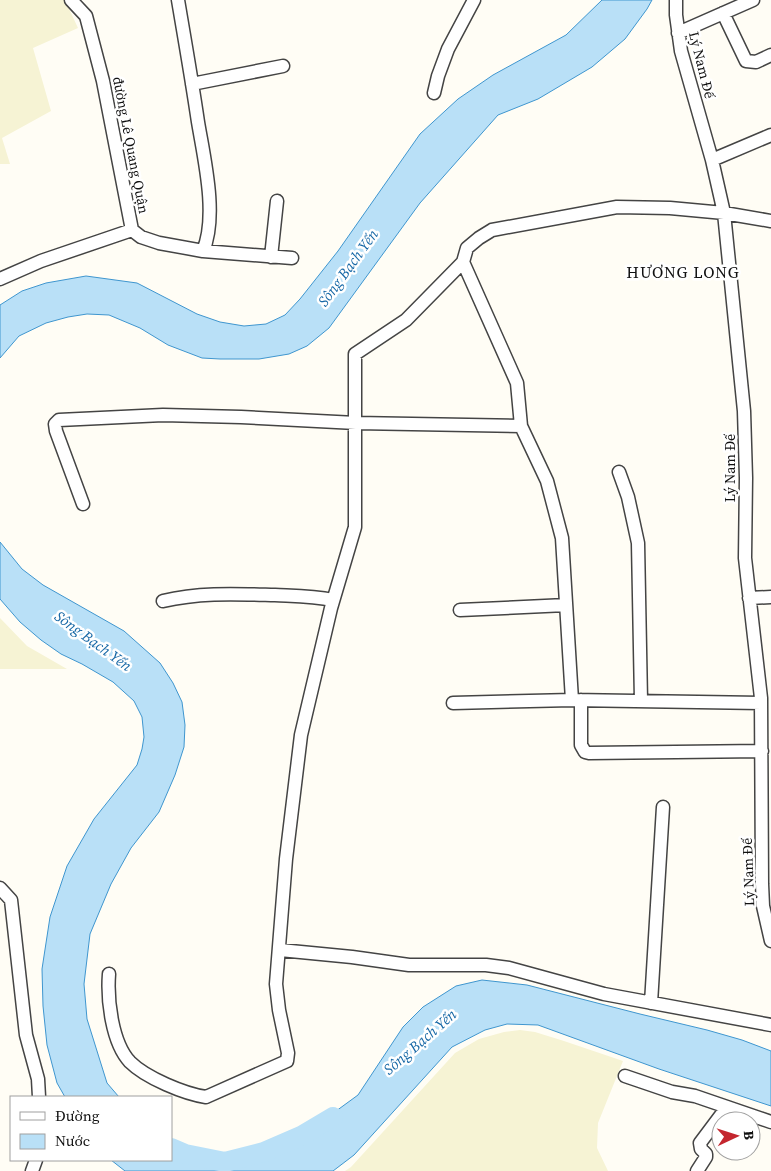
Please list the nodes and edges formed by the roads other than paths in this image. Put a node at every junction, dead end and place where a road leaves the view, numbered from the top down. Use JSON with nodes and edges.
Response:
{"nodes":[{"id":1,"x":71,"y":0,"type":"edge"},
{"id":2,"x":178,"y":0,"type":"edge"},
{"id":3,"x":474,"y":0,"type":"edge"},
{"id":4,"x":676,"y":0,"type":"edge"},
{"id":5,"x":753,"y":0,"type":"edge"},
{"id":6,"x":723,"y":13,"type":"junction"},
{"id":7,"x":678,"y":33,"type":"junction"},
{"id":8,"x":771,"y":55,"type":"edge"},
{"id":9,"x":283,"y":66,"type":"dead end"},
{"id":10,"x":192,"y":84,"type":"junction"},
{"id":11,"x":434,"y":93,"type":"dead end"},
{"id":12,"x":771,"y":135,"type":"edge"},
{"id":13,"x":712,"y":160,"type":"junction"},
{"id":14,"x":277,"y":201,"type":"dead end"},
{"id":15,"x":724,"y":213,"type":"junction"},
{"id":16,"x":771,"y":221,"type":"edge"},
{"id":17,"x":132,"y":230,"type":"junction"},
{"id":18,"x":203,"y":251,"type":"junction"},
{"id":19,"x":271,"y":257,"type":"junction"},
{"id":20,"x":292,"y":258,"type":"dead end"},
{"id":21,"x":463,"y":262,"type":"junction"},
{"id":22,"x":0,"y":279,"type":"edge"},
{"id":23,"x":356,"y":423,"type":"junction"},
{"id":24,"x":521,"y":426,"type":"junction"},
{"id":25,"x":619,"y":472,"type":"dead end"},
{"id":26,"x":82,"y":504,"type":"dead end"},
{"id":27,"x":749,"y":598,"type":"junction"},
{"id":28,"x":771,"y":598,"type":"edge"},
{"id":29,"x":333,"y":600,"type":"junction"},
{"id":30,"x":163,"y":601,"type":"dead end"},
{"id":31,"x":566,"y":605,"type":"junction"},
{"id":32,"x":460,"y":610,"type":"dead end"},
{"id":33,"x":576,"y":700,"type":"junction"},
{"id":34,"x":765,"y":700,"type":"edge"},
{"id":35,"x":641,"y":701,"type":"junction"},
{"id":36,"x":454,"y":703,"type":"dead end"},
{"id":37,"x":762,"y":751,"type":"junction"},
{"id":38,"x":766,"y":773,"type":"edge"},
{"id":39,"x":663,"y":807,"type":"dead end"},
{"id":40,"x":766,"y":809,"type":"edge"},
{"id":41,"x":0,"y":888,"type":"edge"},
{"id":42,"x":771,"y":941,"type":"edge"},
{"id":43,"x":280,"y":950,"type":"junction"},
{"id":44,"x":109,"y":974,"type":"dead end"},
{"id":45,"x":651,"y":1003,"type":"junction"},
{"id":46,"x":771,"y":1025,"type":"edge"},
{"id":47,"x":625,"y":1076,"type":"dead end"},
{"id":48,"x":39,"y":1096,"type":"edge"},
{"id":49,"x":727,"y":1107,"type":"junction"},
{"id":50,"x":771,"y":1122,"type":"edge"},
{"id":51,"x":697,"y":1171,"type":"edge"}],
"edges":[{"from":1,"to":17,"type":"street","name":"đường Lê Quang Quận"},
{"from":2,"to":10,"type":"street"},
{"from":3,"to":11,"type":"street"},
{"from":4,"to":7,"type":"street","name":"Lý Nam Đế"},
{"from":5,"to":6,"type":"street"},
{"from":6,"to":7,"type":"street"},
{"from":6,"to":8,"type":"street"},
{"from":7,"to":13,"type":"street","name":"Lý Nam Đế"},
{"from":9,"to":10,"type":"street"},
{"from":10,"to":18,"type":"street"},
{"from":12,"to":13,"type":"street"},
{"from":13,"to":15,"type":"street","name":"Lý Nam Đế"},
{"from":14,"to":19,"type":"street"},
{"from":15,"to":16,"type":"street"},
{"from":15,"to":21,"type":"street"},
{"from":15,"to":27,"type":"street","name":"Lý Nam Đế"},
{"from":17,"to":18,"type":"street","name":"đường Lê Quang Quận"},
{"from":17,"to":22,"type":"street"},
{"from":18,"to":19,"type":"street","name":"đường Lê Quang Quận"},
{"from":19,"to":20,"type":"street","name":"đường Lê Quang Quận"},
{"from":21,"to":23,"type":"street"},
{"from":21,"to":24,"type":"street"},
{"from":23,"to":24,"type":"street"},
{"from":23,"to":26,"type":"street"},
{"from":23,"to":29,"type":"street"},
{"from":24,"to":31,"type":"street"},
{"from":25,"to":35,"type":"street"},
{"from":27,"to":28,"type":"street"},
{"from":27,"to":34,"type":"street","name":"Lý Nam Đế"},
{"from":29,"to":30,"type":"street"},
{"from":29,"to":43,"type":"street"},
{"from":31,"to":32,"type":"street"},
{"from":31,"to":33,"type":"street"},
{"from":33,"to":35,"type":"street"},
{"from":33,"to":36,"type":"street"},
{"from":33,"to":37,"type":"street"},
{"from":34,"to":35,"type":"street"},
{"from":34,"to":37,"type":"street","name":"Lý Nam Đế"},
{"from":37,"to":38,"type":"street","name":"Lý Nam Đế"},
{"from":38,"to":40,"type":"street","name":"Lý Nam Đế"},
{"from":39,"to":45,"type":"street"},
{"from":40,"to":42,"type":"street","name":"Lý Nam Đế"},
{"from":41,"to":48,"type":"street"},
{"from":43,"to":44,"type":"street"},
{"from":43,"to":45,"type":"street"},
{"from":45,"to":46,"type":"street"},
{"from":47,"to":49,"type":"street"},
{"from":49,"to":50,"type":"street"},
{"from":49,"to":51,"type":"street"}]}
